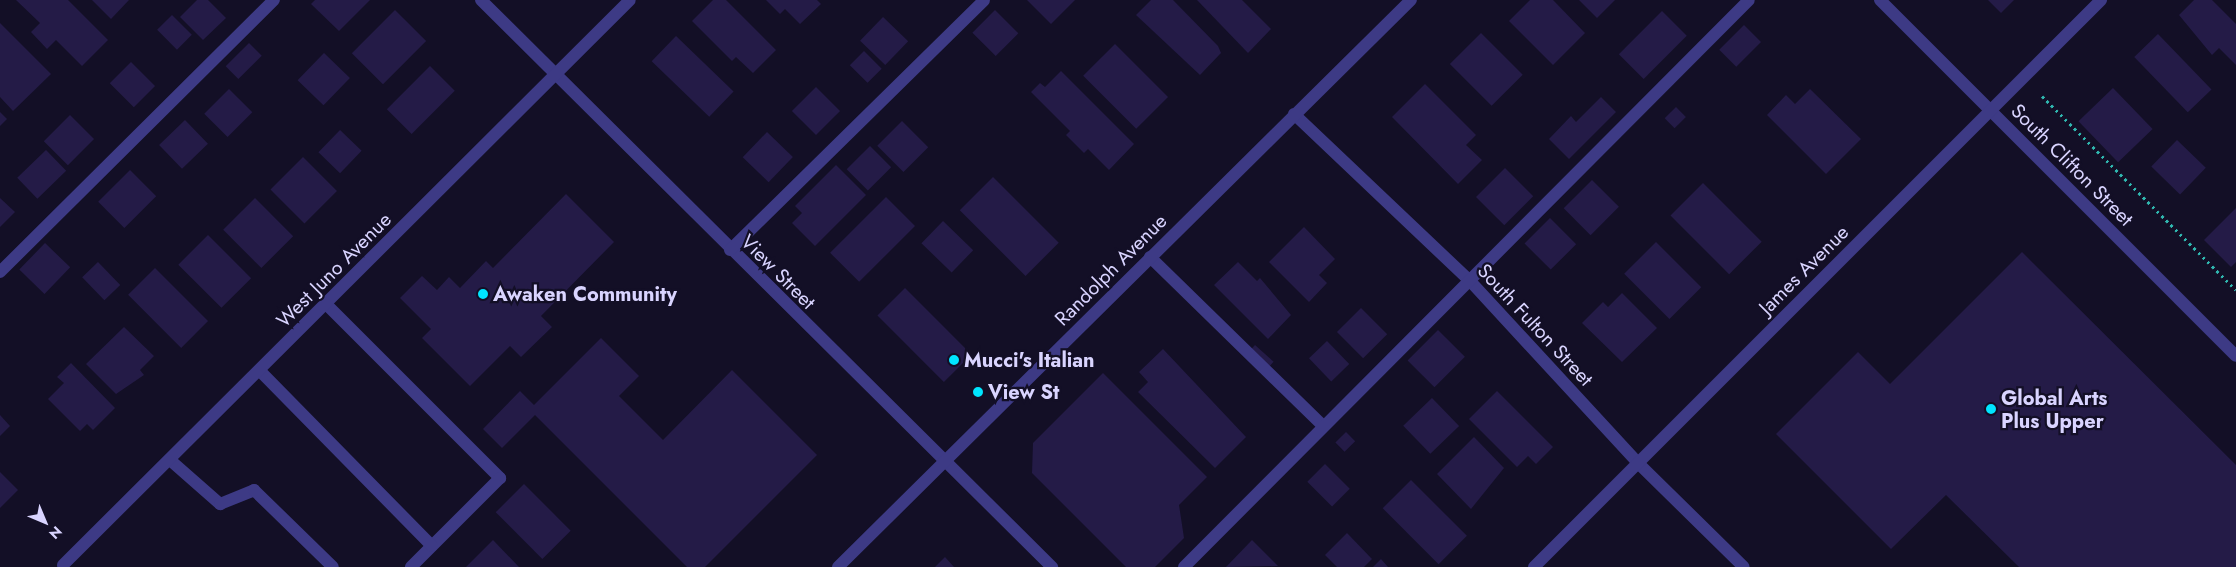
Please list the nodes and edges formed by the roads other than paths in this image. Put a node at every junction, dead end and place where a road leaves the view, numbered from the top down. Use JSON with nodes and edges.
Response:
{"nodes":[{"id":1,"x":274,"y":0,"type":"edge"},
{"id":2,"x":481,"y":0,"type":"edge"},
{"id":3,"x":630,"y":0,"type":"edge"},
{"id":4,"x":984,"y":0,"type":"edge"},
{"id":5,"x":1411,"y":0,"type":"edge"},
{"id":6,"x":1749,"y":0,"type":"edge"},
{"id":7,"x":1880,"y":0,"type":"edge"},
{"id":8,"x":2101,"y":0,"type":"edge"},
{"id":9,"x":553,"y":75,"type":"junction"},
{"id":10,"x":1992,"y":110,"type":"junction"},
{"id":11,"x":1294,"y":114,"type":"junction"},
{"id":12,"x":730,"y":250,"type":"junction"},
{"id":13,"x":1150,"y":258,"type":"junction"},
{"id":14,"x":0,"y":272,"type":"edge"},
{"id":15,"x":1471,"y":282,"type":"junction"},
{"id":16,"x":327,"y":305,"type":"junction"},
{"id":17,"x":2236,"y":356,"type":"edge"},
{"id":18,"x":260,"y":371,"type":"junction"},
{"id":19,"x":1324,"y":426,"type":"junction"},
{"id":20,"x":170,"y":460,"type":"junction"},
{"id":21,"x":945,"y":461,"type":"junction"},
{"id":22,"x":1638,"y":463,"type":"junction"},
{"id":23,"x":432,"y":546,"type":"junction"},
{"id":24,"x":62,"y":565,"type":"dead end"},
{"id":25,"x":333,"y":567,"type":"edge"},
{"id":26,"x":411,"y":567,"type":"edge"},
{"id":27,"x":838,"y":567,"type":"edge"},
{"id":28,"x":1052,"y":567,"type":"edge"},
{"id":29,"x":1184,"y":567,"type":"edge"},
{"id":30,"x":1534,"y":567,"type":"edge"},
{"id":31,"x":1744,"y":567,"type":"edge"}],
"edges":[{"from":1,"to":14,"type":"street"},
{"from":2,"to":9,"type":"street","name":"View Street"},
{"from":3,"to":9,"type":"street","name":"West Juno Avenue"},
{"from":4,"to":12,"type":"street"},
{"from":5,"to":11,"type":"street","name":"Randolph Avenue"},
{"from":6,"to":15,"type":"street"},
{"from":7,"to":10,"type":"street","name":"South Clifton Street"},
{"from":8,"to":10,"type":"street","name":"James Avenue"},
{"from":9,"to":12,"type":"street","name":"View Street"},
{"from":9,"to":16,"type":"street","name":"West Juno Avenue"},
{"from":10,"to":17,"type":"street","name":"South Clifton Street"},
{"from":10,"to":22,"type":"street","name":"James Avenue"},
{"from":11,"to":13,"type":"street","name":"Randolph Avenue"},
{"from":11,"to":15,"type":"street","name":"South Fulton Street"},
{"from":12,"to":21,"type":"street","name":"View Street"},
{"from":13,"to":19,"type":"street"},
{"from":13,"to":21,"type":"street","name":"Randolph Avenue"},
{"from":15,"to":19,"type":"street"},
{"from":15,"to":22,"type":"street","name":"South Fulton Street"},
{"from":16,"to":18,"type":"street","name":"West Juno Avenue"},
{"from":16,"to":23,"type":"street"},
{"from":18,"to":20,"type":"street","name":"West Juno Avenue"},
{"from":18,"to":23,"type":"street"},
{"from":19,"to":29,"type":"street"},
{"from":20,"to":24,"type":"street","name":"West Juno Avenue"},
{"from":20,"to":25,"type":"street"},
{"from":21,"to":27,"type":"street","name":"Randolph Avenue"},
{"from":21,"to":28,"type":"street","name":"View Street"},
{"from":22,"to":30,"type":"street","name":"James Avenue"},
{"from":22,"to":31,"type":"street","name":"South Fulton Street"},
{"from":23,"to":26,"type":"street"}]}
